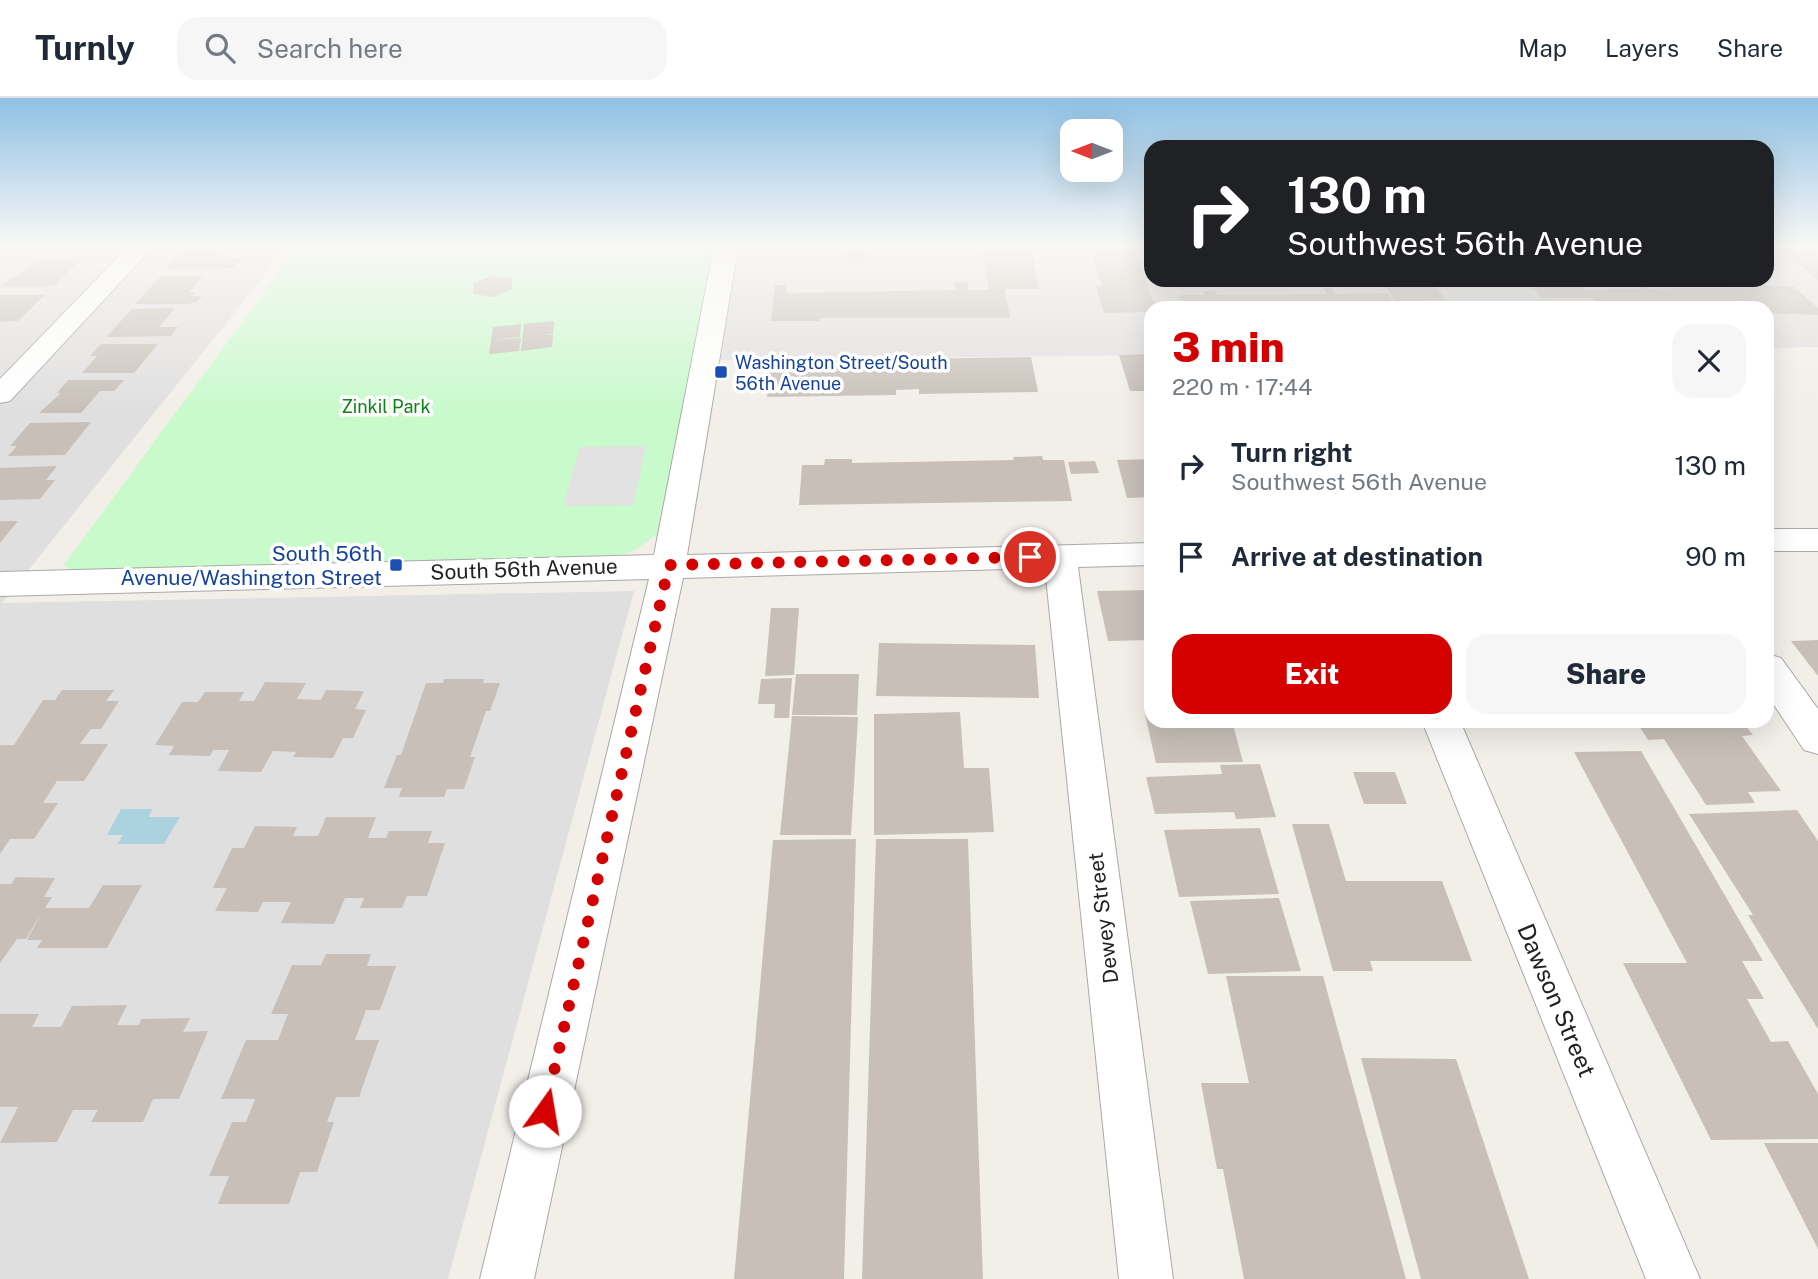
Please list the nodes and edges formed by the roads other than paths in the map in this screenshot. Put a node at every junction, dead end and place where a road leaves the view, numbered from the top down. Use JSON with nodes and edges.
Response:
{"nodes":[{"id":1,"x":88,"y":302,"type":"edge"},
{"id":2,"x":716,"y":302,"type":"edge"},
{"id":3,"x":0,"y":395,"type":"edge"},
{"id":4,"x":1774,"y":540,"type":"edge"},
{"id":5,"x":1818,"y":540,"type":"edge"},
{"id":6,"x":1144,"y":554,"type":"edge"},
{"id":7,"x":1060,"y":556,"type":"junction"},
{"id":8,"x":669,"y":565,"type":"junction"},
{"id":9,"x":0,"y":584,"type":"edge"},
{"id":10,"x":1774,"y":676,"type":"edge"},
{"id":11,"x":1444,"y":728,"type":"edge"},
{"id":12,"x":1818,"y":738,"type":"edge"},
{"id":13,"x":506,"y":1279,"type":"edge"},
{"id":14,"x":1146,"y":1279,"type":"edge"},
{"id":15,"x":1673,"y":1279,"type":"edge"}],
"edges":[{"from":1,"to":3,"type":"street"},
{"from":2,"to":8,"type":"street"},
{"from":4,"to":5,"type":"street"},
{"from":6,"to":7,"type":"street","name":"South 56th Avenue"},
{"from":7,"to":8,"type":"street","name":"South 56th Avenue"},
{"from":7,"to":14,"type":"street","name":"Dewey Street"},
{"from":8,"to":9,"type":"street","name":"South 56th Avenue"},
{"from":8,"to":13,"type":"street"},
{"from":10,"to":12,"type":"street"},
{"from":11,"to":15,"type":"street","name":"Dawson Street"}]}
